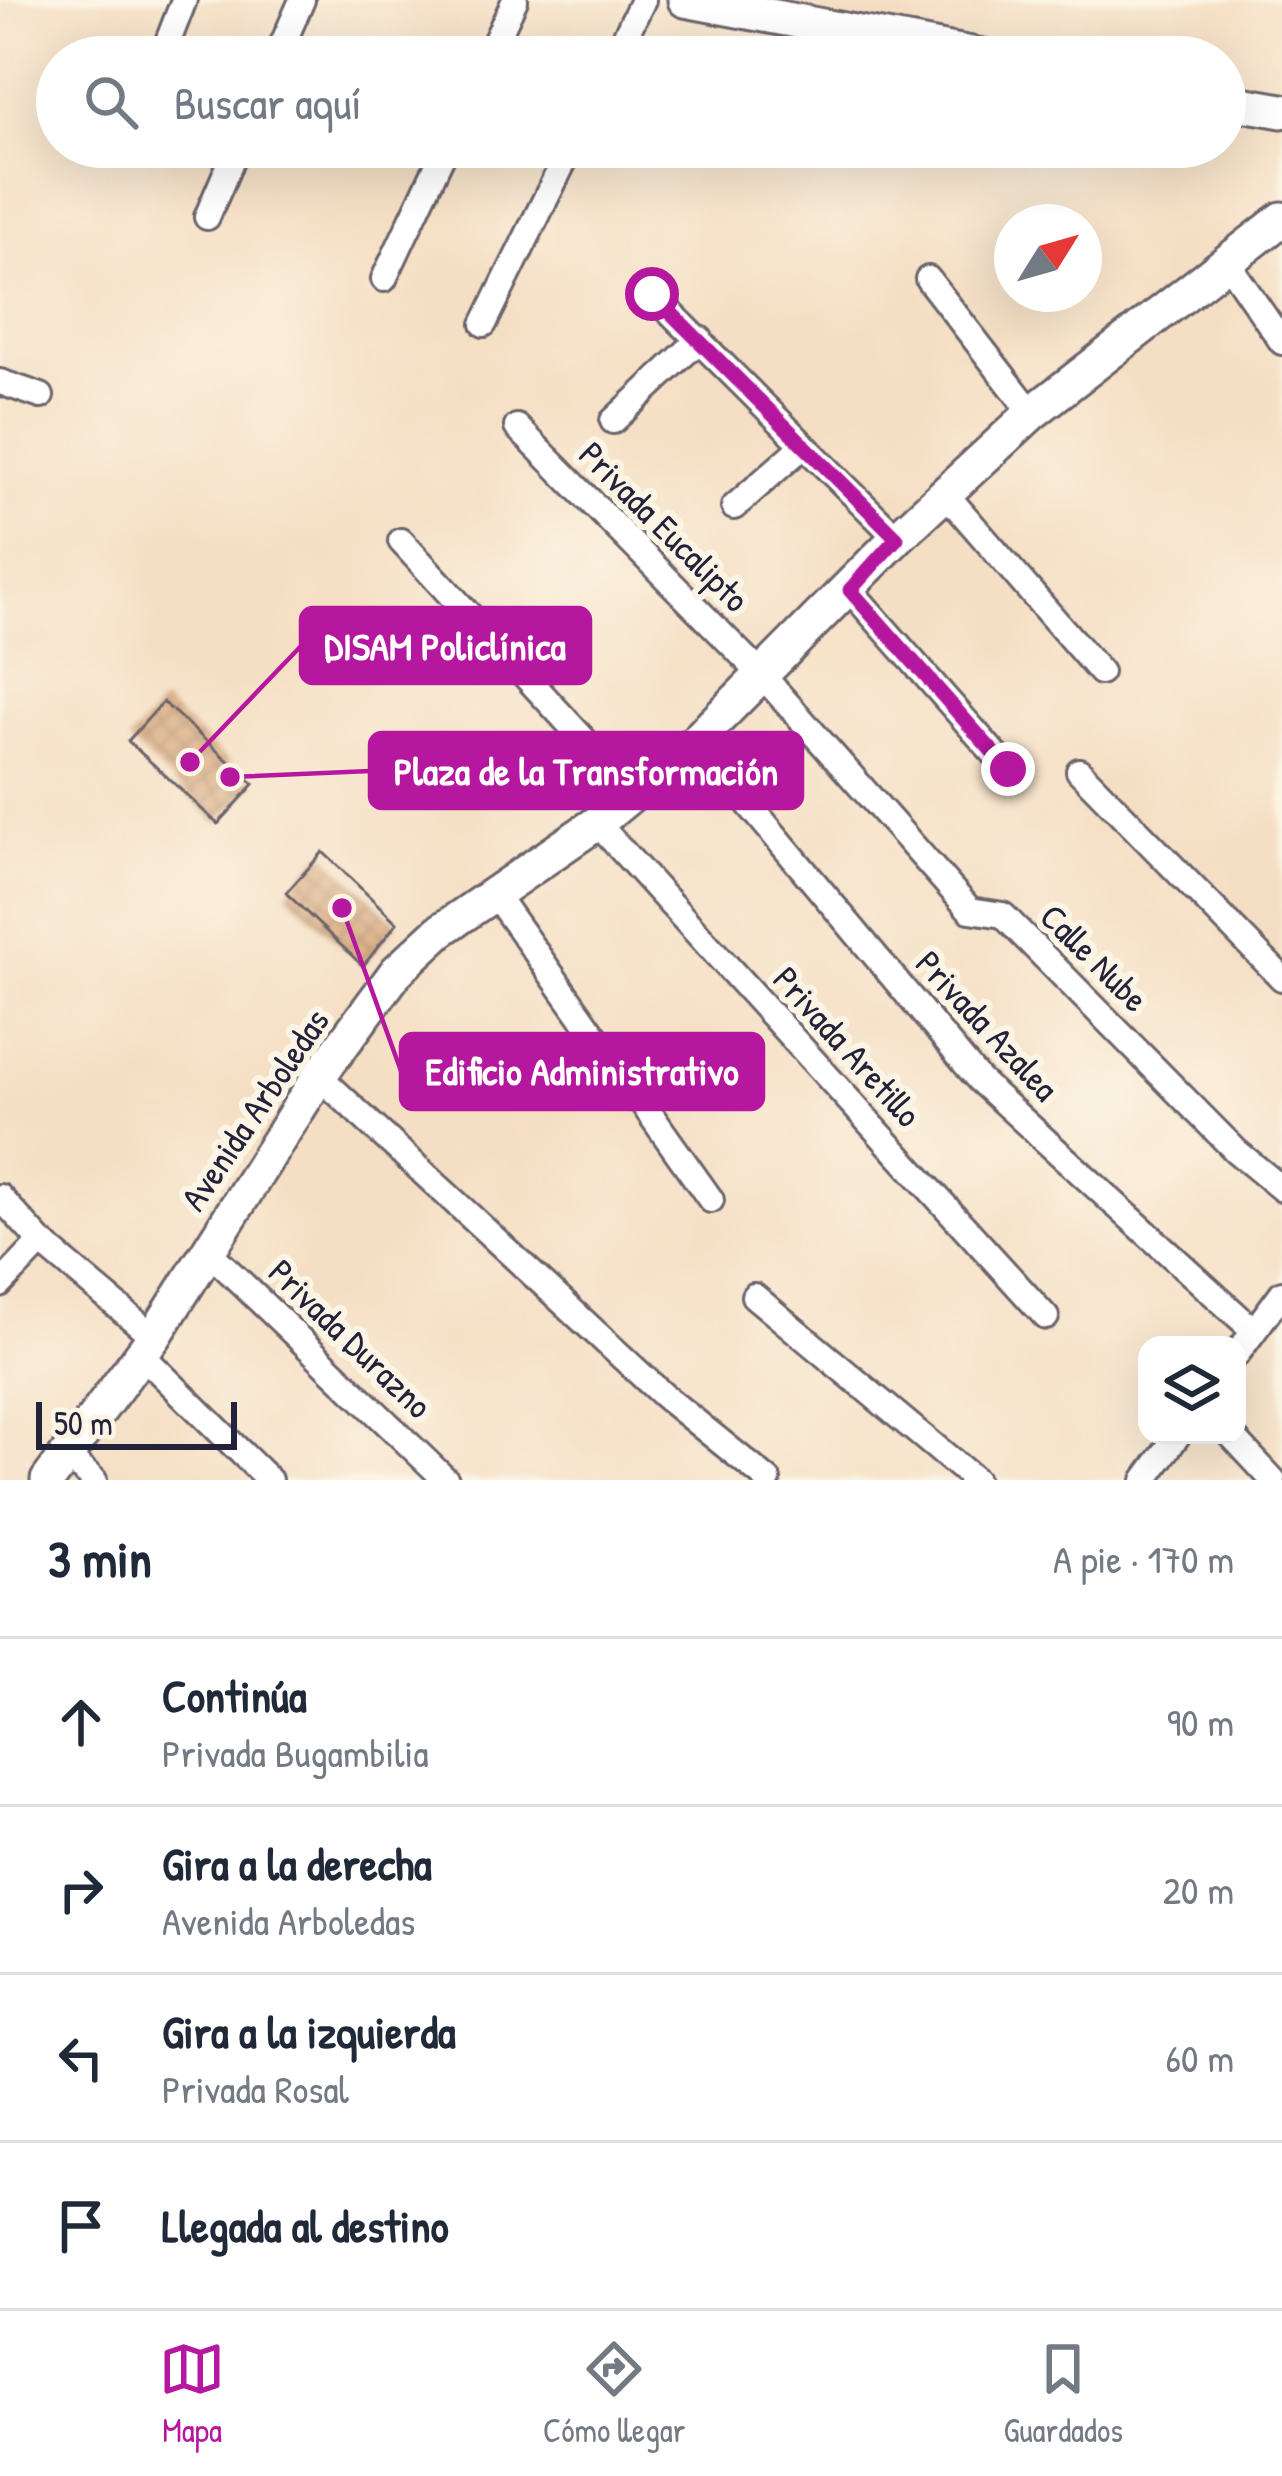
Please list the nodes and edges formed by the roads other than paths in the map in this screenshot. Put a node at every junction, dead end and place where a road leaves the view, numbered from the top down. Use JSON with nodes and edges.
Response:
{"nodes":[{"id":1,"x":184,"y":0,"type":"edge"},
{"id":2,"x":302,"y":0,"type":"edge"},
{"id":3,"x":515,"y":0,"type":"edge"},
{"id":4,"x":644,"y":0,"type":"edge"},
{"id":5,"x":685,"y":0,"type":"edge"},
{"id":6,"x":170,"y":36,"type":"edge"},
{"id":7,"x":286,"y":36,"type":"edge"},
{"id":8,"x":498,"y":36,"type":"edge"},
{"id":9,"x":626,"y":36,"type":"edge"},
{"id":10,"x":876,"y":36,"type":"edge"},
{"id":11,"x":1246,"y":105,"type":"edge"},
{"id":12,"x":1282,"y":111,"type":"edge"},
{"id":13,"x":228,"y":168,"type":"edge"},
{"id":14,"x":436,"y":168,"type":"edge"},
{"id":15,"x":561,"y":168,"type":"edge"},
{"id":16,"x":207,"y":217,"type":"dead end"},
{"id":17,"x":1282,"y":219,"type":"edge"},
{"id":18,"x":1227,"y":262,"type":"junction"},
{"id":19,"x":384,"y":279,"type":"dead end"},
{"id":20,"x":928,"y":279,"type":"dead end"},
{"id":21,"x":652,"y":294,"type":"dead end"},
{"id":22,"x":484,"y":325,"type":"dead end"},
{"id":23,"x":700,"y":339,"type":"junction"},
{"id":24,"x":1282,"y":342,"type":"edge"},
{"id":25,"x":0,"y":382,"type":"edge"},
{"id":26,"x":41,"y":396,"type":"dead end"},
{"id":27,"x":1032,"y":412,"type":"junction"},
{"id":28,"x":613,"y":421,"type":"dead end"},
{"id":29,"x":517,"y":428,"type":"dead end"},
{"id":30,"x":802,"y":447,"type":"junction"},
{"id":31,"x":944,"y":492,"type":"junction"},
{"id":32,"x":734,"y":507,"type":"dead end"},
{"id":33,"x":897,"y":538,"type":"junction"},
{"id":34,"x":401,"y":542,"type":"dead end"},
{"id":35,"x":850,"y":590,"type":"junction"},
{"id":36,"x":1100,"y":672,"type":"dead end"},
{"id":37,"x":762,"y":675,"type":"junction"},
{"id":38,"x":697,"y":741,"type":"junction"},
{"id":39,"x":1008,"y":769,"type":"dead end"},
{"id":40,"x":1079,"y":771,"type":"dead end"},
{"id":41,"x":634,"y":793,"type":"junction"},
{"id":42,"x":597,"y":823,"type":"junction"},
{"id":43,"x":496,"y":896,"type":"junction"},
{"id":44,"x":1282,"y":978,"type":"edge"},
{"id":45,"x":319,"y":1076,"type":"junction"},
{"id":46,"x":1282,"y":1189,"type":"edge"},
{"id":47,"x":0,"y":1197,"type":"edge"},
{"id":48,"x":711,"y":1200,"type":"dead end"},
{"id":49,"x":40,"y":1242,"type":"junction"},
{"id":50,"x":206,"y":1249,"type":"junction"},
{"id":51,"x":0,"y":1285,"type":"edge"},
{"id":52,"x":1282,"y":1293,"type":"edge"},
{"id":53,"x":754,"y":1296,"type":"dead end"},
{"id":54,"x":1046,"y":1317,"type":"dead end"},
{"id":55,"x":1254,"y":1331,"type":"junction"},
{"id":56,"x":1246,"y":1342,"type":"edge"},
{"id":57,"x":148,"y":1346,"type":"junction"},
{"id":58,"x":1171,"y":1444,"type":"edge"},
{"id":59,"x":1239,"y":1444,"type":"edge"},
{"id":60,"x":58,"y":1468,"type":"edge"},
{"id":61,"x":94,"y":1480,"type":"edge"},
{"id":62,"x":269,"y":1480,"type":"edge"},
{"id":63,"x":446,"y":1480,"type":"edge"},
{"id":64,"x":768,"y":1480,"type":"edge"},
{"id":65,"x":975,"y":1480,"type":"edge"},
{"id":66,"x":1145,"y":1480,"type":"edge"},
{"id":67,"x":1273,"y":1480,"type":"edge"}],
"edges":[{"from":1,"to":6,"type":"street"},
{"from":2,"to":7,"type":"street"},
{"from":3,"to":8,"type":"street"},
{"from":4,"to":9,"type":"street"},
{"from":5,"to":10,"type":"main road"},
{"from":11,"to":12,"type":"main road"},
{"from":13,"to":16,"type":"street"},
{"from":14,"to":19,"type":"street"},
{"from":15,"to":22,"type":"street"},
{"from":17,"to":18,"type":"main road","name":"Avenida Arboledas"},
{"from":18,"to":24,"type":"street"},
{"from":18,"to":27,"type":"main road","name":"Avenida Arboledas"},
{"from":20,"to":27,"type":"street"},
{"from":21,"to":23,"type":"street"},
{"from":23,"to":28,"type":"street"},
{"from":23,"to":30,"type":"street"},
{"from":25,"to":26,"type":"street"},
{"from":27,"to":31,"type":"main road","name":"Avenida Arboledas"},
{"from":29,"to":37,"type":"street","name":"Privada Eucalipto"},
{"from":30,"to":32,"type":"street"},
{"from":30,"to":33,"type":"street"},
{"from":31,"to":33,"type":"main road","name":"Avenida Arboledas"},
{"from":31,"to":36,"type":"street"},
{"from":33,"to":35,"type":"main road","name":"Avenida Arboledas"},
{"from":34,"to":41,"type":"street"},
{"from":35,"to":37,"type":"main road","name":"Avenida Arboledas"},
{"from":35,"to":39,"type":"street"},
{"from":37,"to":38,"type":"main road","name":"Avenida Arboledas"},
{"from":37,"to":46,"type":"street","name":"Calle Nube"},
{"from":38,"to":41,"type":"main road","name":"Avenida Arboledas"},
{"from":38,"to":55,"type":"street","name":"Privada Azalea"},
{"from":40,"to":44,"type":"street"},
{"from":41,"to":42,"type":"main road","name":"Avenida Arboledas"},
{"from":42,"to":43,"type":"main road","name":"Avenida Arboledas"},
{"from":42,"to":54,"type":"street","name":"Privada Aretillo"},
{"from":43,"to":45,"type":"main road","name":"Avenida Arboledas"},
{"from":43,"to":48,"type":"street"},
{"from":45,"to":50,"type":"main road","name":"Avenida Arboledas"},
{"from":45,"to":64,"type":"street"},
{"from":47,"to":49,"type":"street"},
{"from":49,"to":51,"type":"street"},
{"from":49,"to":57,"type":"street"},
{"from":50,"to":57,"type":"main road","name":"Avenida Arboledas"},
{"from":50,"to":63,"type":"street","name":"Privada Durazno"},
{"from":52,"to":55,"type":"street"},
{"from":53,"to":65,"type":"street"},
{"from":55,"to":56,"type":"street"},
{"from":57,"to":60,"type":"main road","name":"Avenida Arboledas"},
{"from":57,"to":62,"type":"street"},
{"from":58,"to":66,"type":"street"},
{"from":59,"to":67,"type":"street"},
{"from":60,"to":61,"type":"street"}]}
